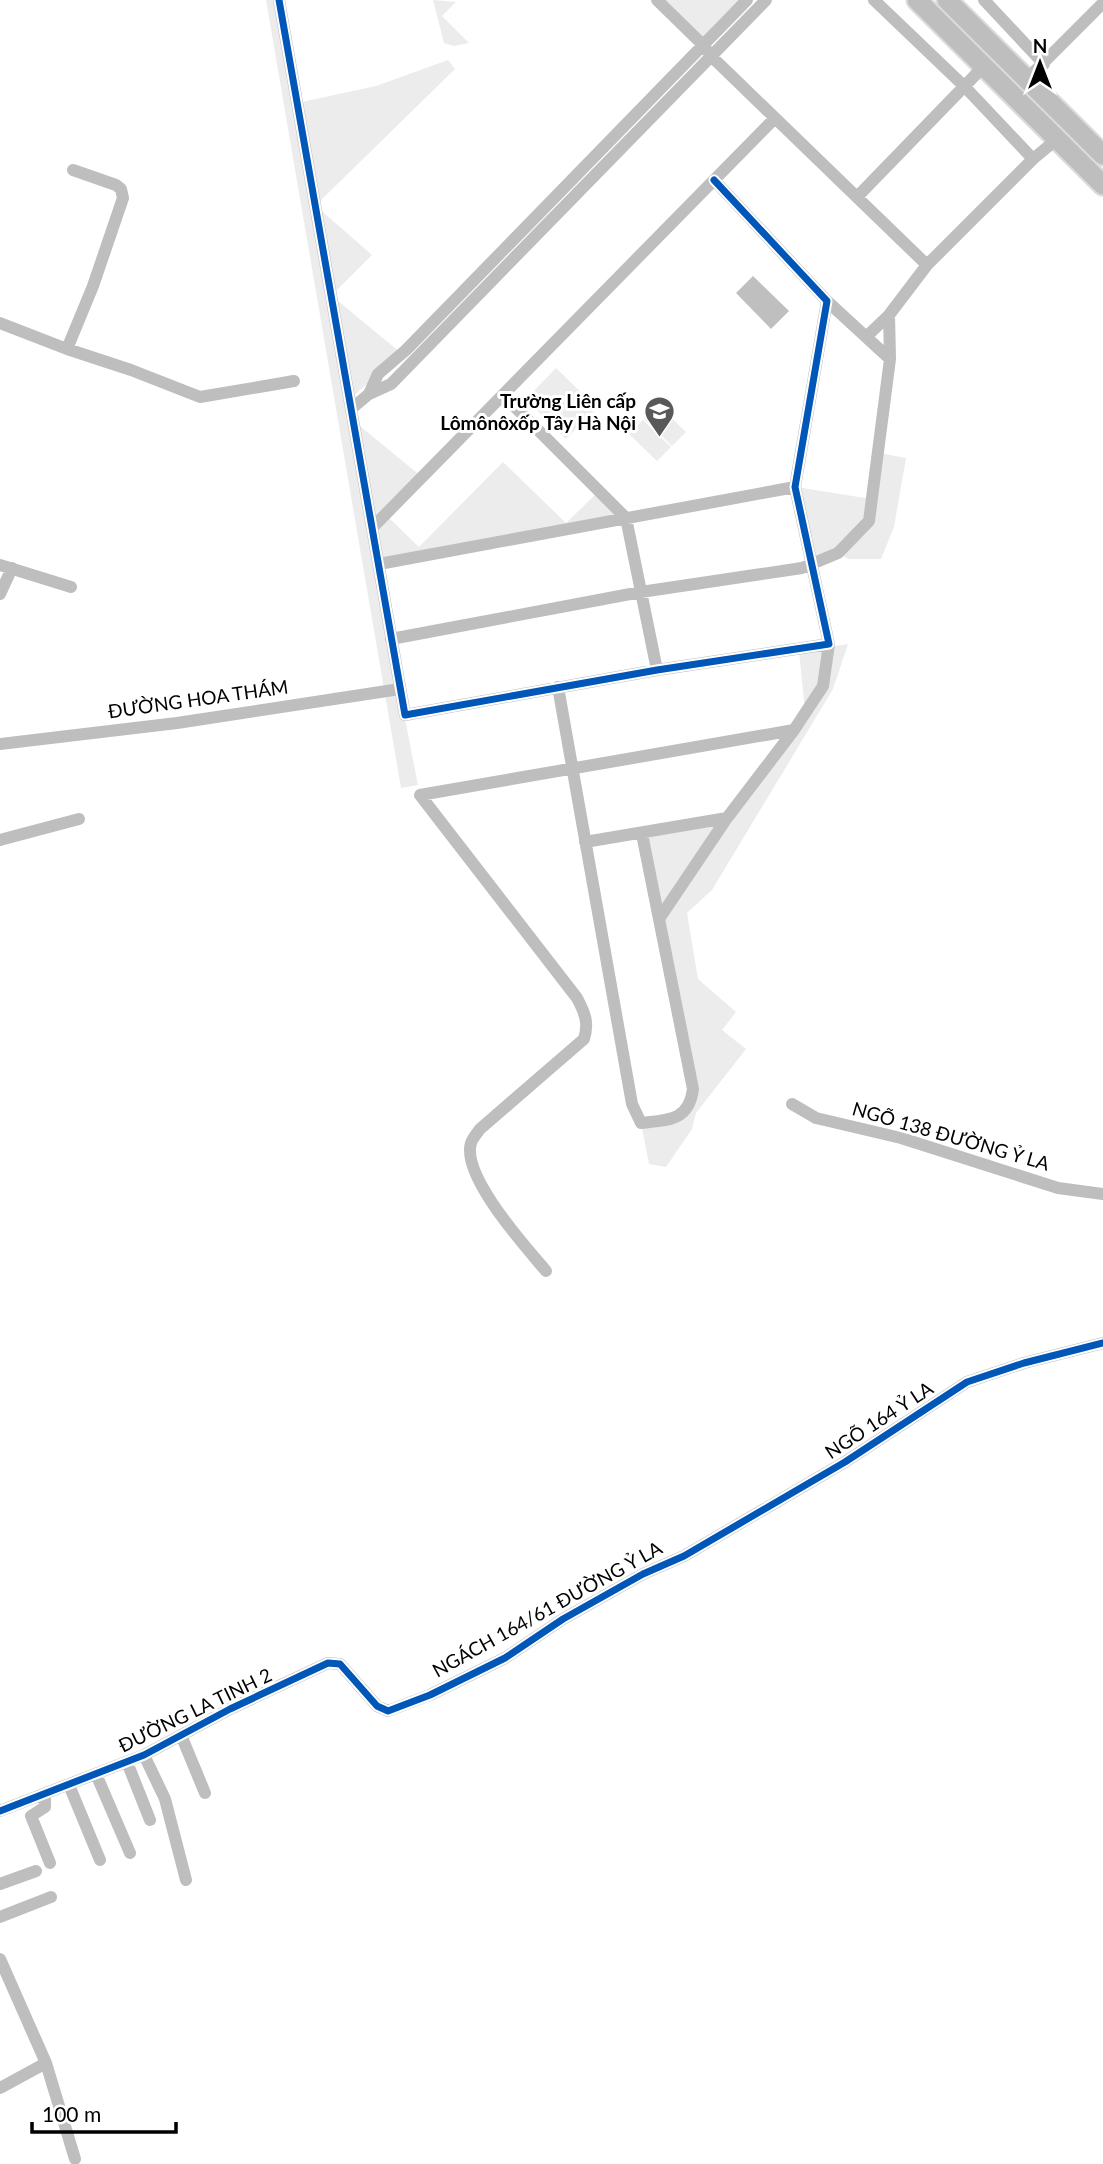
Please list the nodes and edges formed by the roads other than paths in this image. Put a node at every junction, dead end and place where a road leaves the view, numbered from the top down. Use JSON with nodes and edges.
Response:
{"nodes":[{"id":1,"x":279,"y":0,"type":"edge"},
{"id":2,"x":657,"y":0,"type":"edge"},
{"id":3,"x":747,"y":0,"type":"edge"},
{"id":4,"x":766,"y":0,"type":"edge"},
{"id":5,"x":874,"y":0,"type":"edge"},
{"id":6,"x":917,"y":0,"type":"edge"},
{"id":7,"x":947,"y":0,"type":"edge"},
{"id":8,"x":984,"y":0,"type":"edge"},
{"id":9,"x":1103,"y":3,"type":"edge"},
{"id":10,"x":707,"y":51,"type":"junction"},
{"id":11,"x":1044,"y":64,"type":"junction"},
{"id":12,"x":984,"y":66,"type":"junction"},
{"id":13,"x":1027,"y":79,"type":"junction"},
{"id":14,"x":965,"y":87,"type":"junction"},
{"id":15,"x":775,"y":118,"type":"junction"},
{"id":16,"x":1057,"y":139,"type":"junction"},
{"id":17,"x":1103,"y":155,"type":"edge"},
{"id":18,"x":1033,"y":159,"type":"junction"},
{"id":19,"x":73,"y":170,"type":"dead end"},
{"id":20,"x":715,"y":180,"type":"junction"},
{"id":21,"x":1103,"y":185,"type":"edge"},
{"id":22,"x":858,"y":196,"type":"junction"},
{"id":23,"x":927,"y":265,"type":"junction"},
{"id":24,"x":827,"y":300,"type":"junction"},
{"id":25,"x":889,"y":315,"type":"junction"},
{"id":26,"x":0,"y":323,"type":"edge"},
{"id":27,"x":866,"y":337,"type":"junction"},
{"id":28,"x":67,"y":349,"type":"junction"},
{"id":29,"x":891,"y":359,"type":"junction"},
{"id":30,"x":294,"y":381,"type":"dead end"},
{"id":31,"x":503,"y":396,"type":"junction"},
{"id":32,"x":351,"y":409,"type":"junction"},
{"id":33,"x":795,"y":486,"type":"junction"},
{"id":34,"x":626,"y":518,"type":"junction"},
{"id":35,"x":372,"y":528,"type":"junction"},
{"id":36,"x":809,"y":548,"type":"junction"},
{"id":37,"x":379,"y":564,"type":"junction"},
{"id":38,"x":813,"y":565,"type":"junction"},
{"id":39,"x":6,"y":567,"type":"edge"},
{"id":40,"x":794,"y":569,"type":"junction"},
{"id":41,"x":71,"y":587,"type":"dead end"},
{"id":42,"x":641,"y":592,"type":"junction"},
{"id":43,"x":0,"y":594,"type":"edge"},
{"id":44,"x":391,"y":639,"type":"junction"},
{"id":45,"x":829,"y":644,"type":"junction"},
{"id":46,"x":657,"y":670,"type":"junction"},
{"id":47,"x":558,"y":687,"type":"junction"},
{"id":48,"x":400,"y":689,"type":"junction"},
{"id":49,"x":794,"y":730,"type":"junction"},
{"id":50,"x":0,"y":744,"type":"edge"},
{"id":51,"x":572,"y":768,"type":"junction"},
{"id":52,"x":79,"y":818,"type":"dead end"},
{"id":53,"x":727,"y":818,"type":"junction"},
{"id":54,"x":642,"y":834,"type":"junction"},
{"id":55,"x":0,"y":840,"type":"edge"},
{"id":56,"x":585,"y":842,"type":"junction"},
{"id":57,"x":659,"y":919,"type":"junction"},
{"id":58,"x":792,"y":1104,"type":"dead end"},
{"id":59,"x":1103,"y":1194,"type":"edge"},
{"id":60,"x":546,"y":1271,"type":"dead end"},
{"id":61,"x":1103,"y":1343,"type":"edge"},
{"id":62,"x":684,"y":1556,"type":"joint"},
{"id":63,"x":388,"y":1710,"type":"joint"},
{"id":64,"x":181,"y":1735,"type":"junction"},
{"id":65,"x":144,"y":1755,"type":"junction"},
{"id":66,"x":127,"y":1762,"type":"junction"},
{"id":67,"x":96,"y":1774,"type":"junction"},
{"id":68,"x":69,"y":1785,"type":"junction"},
{"id":69,"x":205,"y":1793,"type":"dead end"},
{"id":70,"x":46,"y":1794,"type":"junction"},
{"id":71,"x":0,"y":1811,"type":"edge"},
{"id":72,"x":150,"y":1820,"type":"dead end"},
{"id":73,"x":130,"y":1853,"type":"dead end"},
{"id":74,"x":100,"y":1860,"type":"dead end"},
{"id":75,"x":50,"y":1863,"type":"dead end"},
{"id":76,"x":36,"y":1871,"type":"dead end"},
{"id":77,"x":186,"y":1880,"type":"dead end"},
{"id":78,"x":0,"y":1884,"type":"edge"},
{"id":79,"x":51,"y":1897,"type":"dead end"},
{"id":80,"x":0,"y":1917,"type":"edge"},
{"id":81,"x":0,"y":1959,"type":"edge"},
{"id":82,"x":46,"y":2063,"type":"junction"},
{"id":83,"x":0,"y":2088,"type":"edge"},
{"id":84,"x":75,"y":2159,"type":"dead end"}],
"edges":[{"from":1,"to":32,"type":"street"},
{"from":2,"to":10,"type":"street"},
{"from":3,"to":10,"type":"street"},
{"from":4,"to":10,"type":"street"},
{"from":5,"to":14,"type":"street"},
{"from":6,"to":12,"type":"main road"},
{"from":7,"to":13,"type":"main road"},
{"from":8,"to":11,"type":"street"},
{"from":9,"to":11,"type":"street"},
{"from":10,"to":15,"type":"street"},
{"from":10,"to":32,"type":"street"},
{"from":11,"to":13,"type":"street"},
{"from":12,"to":14,"type":"street"},
{"from":12,"to":16,"type":"main road"},
{"from":13,"to":17,"type":"main road"},
{"from":14,"to":18,"type":"street"},
{"from":14,"to":22,"type":"street"},
{"from":15,"to":20,"type":"street"},
{"from":15,"to":22,"type":"street"},
{"from":16,"to":18,"type":"street"},
{"from":16,"to":21,"type":"main road"},
{"from":18,"to":23,"type":"street"},
{"from":19,"to":28,"type":"street"},
{"from":20,"to":24,"type":"street"},
{"from":20,"to":31,"type":"street"},
{"from":22,"to":23,"type":"street"},
{"from":23,"to":25,"type":"street"},
{"from":24,"to":27,"type":"street"},
{"from":24,"to":33,"type":"street"},
{"from":25,"to":27,"type":"street"},
{"from":25,"to":29,"type":"street"},
{"from":26,"to":28,"type":"street"},
{"from":27,"to":29,"type":"street"},
{"from":28,"to":30,"type":"street"},
{"from":29,"to":38,"type":"street"},
{"from":31,"to":34,"type":"street"},
{"from":31,"to":35,"type":"street"},
{"from":32,"to":35,"type":"street"},
{"from":33,"to":34,"type":"street"},
{"from":33,"to":36,"type":"street"},
{"from":34,"to":37,"type":"street"},
{"from":34,"to":42,"type":"street"},
{"from":35,"to":37,"type":"street"},
{"from":36,"to":38,"type":"street"},
{"from":36,"to":40,"type":"street"},
{"from":37,"to":44,"type":"street"},
{"from":38,"to":40,"type":"street"},
{"from":38,"to":45,"type":"street"},
{"from":39,"to":41,"type":"street"},
{"from":39,"to":43,"type":"street"},
{"from":40,"to":42,"type":"street"},
{"from":42,"to":44,"type":"street"},
{"from":42,"to":46,"type":"street"},
{"from":44,"to":48,"type":"street"},
{"from":45,"to":46,"type":"street"},
{"from":45,"to":49,"type":"street"},
{"from":46,"to":47,"type":"street"},
{"from":47,"to":48,"type":"street"},
{"from":47,"to":51,"type":"street"},
{"from":48,"to":50,"type":"street","name":"ĐƯỜNG HOA THÁM"},
{"from":49,"to":51,"type":"street"},
{"from":49,"to":53,"type":"street"},
{"from":51,"to":56,"type":"street"},
{"from":51,"to":60,"type":"street"},
{"from":52,"to":55,"type":"street"},
{"from":53,"to":54,"type":"street"},
{"from":53,"to":57,"type":"street"},
{"from":54,"to":56,"type":"street"},
{"from":54,"to":57,"type":"street"},
{"from":56,"to":57,"type":"street"},
{"from":58,"to":59,"type":"street","name":"NGÕ 138 ĐƯỜNG Ỷ LA"},
{"from":61,"to":62,"type":"street","name":"NGÕ 164 Ỷ LA"},
{"from":62,"to":63,"type":"street","name":"NGÁCH 164/61 ĐƯỜNG Ỷ LA"},
{"from":63,"to":64,"type":"street","name":"ĐƯỜNG LA TINH 2"},
{"from":64,"to":65,"type":"street","name":"ĐƯỜNG LA TINH 2"},
{"from":64,"to":69,"type":"street"},
{"from":65,"to":66,"type":"street","name":"ĐƯỜNG LA TINH 2"},
{"from":65,"to":77,"type":"street"},
{"from":66,"to":67,"type":"street","name":"ĐƯỜNG LA TINH 2"},
{"from":66,"to":72,"type":"street"},
{"from":67,"to":68,"type":"street","name":"ĐƯỜNG LA TINH 2"},
{"from":67,"to":73,"type":"street"},
{"from":68,"to":70,"type":"street","name":"ĐƯỜNG LA TINH 2"},
{"from":68,"to":74,"type":"street"},
{"from":70,"to":71,"type":"street","name":"ĐƯỜNG LA TINH 2"},
{"from":70,"to":75,"type":"street"},
{"from":76,"to":78,"type":"street"},
{"from":79,"to":80,"type":"street"},
{"from":81,"to":82,"type":"street"},
{"from":82,"to":83,"type":"street"},
{"from":82,"to":84,"type":"street"}]}
